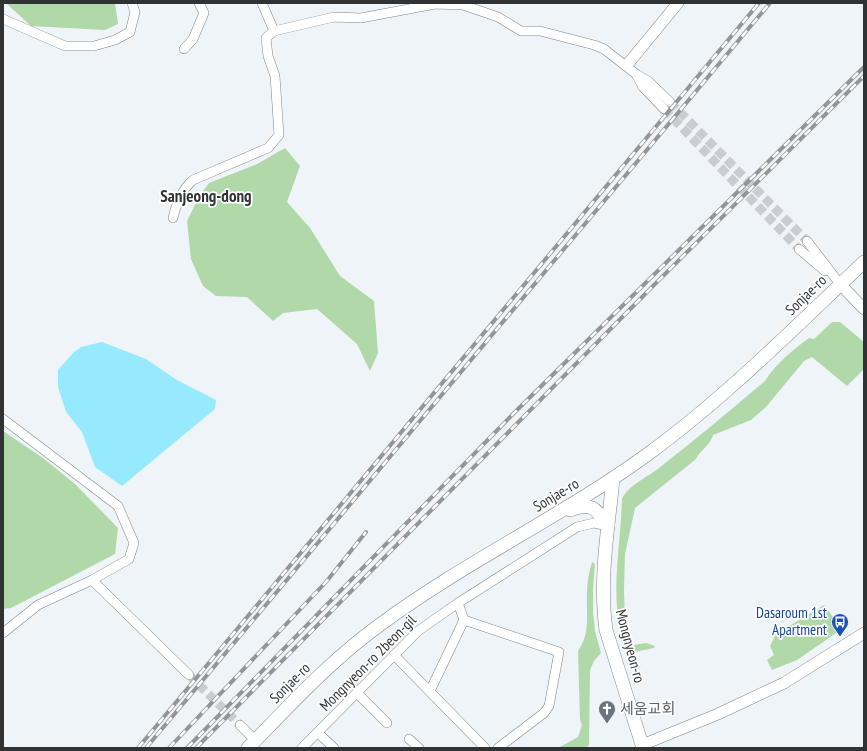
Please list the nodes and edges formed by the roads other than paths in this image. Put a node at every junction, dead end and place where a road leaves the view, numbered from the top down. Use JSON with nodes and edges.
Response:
{"nodes":[{"id":1,"x":132,"y":3,"type":"edge"},
{"id":2,"x":199,"y":3,"type":"edge"},
{"id":3,"x":262,"y":3,"type":"edge"},
{"id":4,"x":678,"y":3,"type":"edge"},
{"id":5,"x":435,"y":4,"type":"edge"},
{"id":6,"x":3,"y":20,"type":"edge"},
{"id":7,"x":274,"y":31,"type":"junction"},
{"id":8,"x":184,"y":49,"type":"dead end"},
{"id":9,"x":627,"y":65,"type":"junction"},
{"id":10,"x":667,"y":106,"type":"tunnel mouth"},
{"id":11,"x":173,"y":218,"type":"dead end"},
{"id":12,"x":807,"y":241,"type":"tunnel mouth"},
{"id":13,"x":799,"y":249,"type":"tunnel mouth"},
{"id":14,"x":864,"y":262,"type":"edge"},
{"id":15,"x":840,"y":284,"type":"junction"},
{"id":16,"x":864,"y":309,"type":"edge"},
{"id":17,"x":3,"y":419,"type":"edge"},
{"id":18,"x":613,"y":479,"type":"junction"},
{"id":19,"x":554,"y":515,"type":"junction"},
{"id":20,"x":608,"y":526,"type":"junction"},
{"id":21,"x":92,"y":580,"type":"junction"},
{"id":22,"x":458,"y":602,"type":"junction"},
{"id":23,"x":464,"y":620,"type":"junction"},
{"id":24,"x":3,"y":633,"type":"edge"},
{"id":25,"x":864,"y":633,"type":"edge"},
{"id":26,"x":394,"y":655,"type":"junction"},
{"id":27,"x":189,"y":675,"type":"tunnel mouth"},
{"id":28,"x":430,"y":691,"type":"junction"},
{"id":29,"x":357,"y":693,"type":"junction"},
{"id":30,"x":387,"y":723,"type":"dead end"},
{"id":31,"x":240,"y":725,"type":"tunnel mouth"},
{"id":32,"x":318,"y":733,"type":"junction"},
{"id":33,"x":409,"y":739,"type":"dead end"},
{"id":34,"x":252,"y":744,"type":"edge"},
{"id":35,"x":640,"y":747,"type":"edge"},
{"id":36,"x":302,"y":748,"type":"edge"},
{"id":37,"x":334,"y":748,"type":"edge"},
{"id":38,"x":418,"y":748,"type":"edge"},
{"id":39,"x":485,"y":748,"type":"edge"},
{"id":40,"x":498,"y":748,"type":"edge"}],
"edges":[{"from":1,"to":6,"type":"street"},
{"from":2,"to":8,"type":"street"},
{"from":3,"to":7,"type":"street"},
{"from":4,"to":9,"type":"street"},
{"from":5,"to":7,"type":"street"},
{"from":5,"to":9,"type":"street"},
{"from":7,"to":11,"type":"street"},
{"from":9,"to":10,"type":"street"},
{"from":12,"to":15,"type":"street"},
{"from":13,"to":15,"type":"street"},
{"from":14,"to":15,"type":"main road","name":"Sonjae-ro"},
{"from":15,"to":16,"type":"street"},
{"from":15,"to":18,"type":"main road","name":"Sonjae-ro"},
{"from":17,"to":21,"type":"street"},
{"from":18,"to":19,"type":"main road","name":"Sonjae-ro"},
{"from":18,"to":20,"type":"main road","name":"Mongnyeon-ro"},
{"from":19,"to":20,"type":"main road"},
{"from":19,"to":34,"type":"main road","name":"Sonjae-ro"},
{"from":20,"to":22,"type":"street","name":"Mongnyeon-ro 2beon-gil"},
{"from":20,"to":35,"type":"main road","name":"Mongnyeon-ro"},
{"from":21,"to":24,"type":"street"},
{"from":21,"to":27,"type":"street"},
{"from":22,"to":23,"type":"street"},
{"from":22,"to":26,"type":"street","name":"Mongnyeon-ro 2beon-gil"},
{"from":23,"to":28,"type":"street"},
{"from":23,"to":40,"type":"street"},
{"from":25,"to":35,"type":"street"},
{"from":26,"to":28,"type":"street"},
{"from":26,"to":29,"type":"street","name":"Mongnyeon-ro 2beon-gil"},
{"from":28,"to":39,"type":"street"},
{"from":29,"to":30,"type":"street"},
{"from":29,"to":32,"type":"street","name":"Mongnyeon-ro 2beon-gil"},
{"from":31,"to":34,"type":"street","name":"Sonjae-ro"},
{"from":32,"to":36,"type":"street","name":"Mongnyeon-ro 2beon-gil"},
{"from":32,"to":37,"type":"street"},
{"from":33,"to":38,"type":"street"}]}
